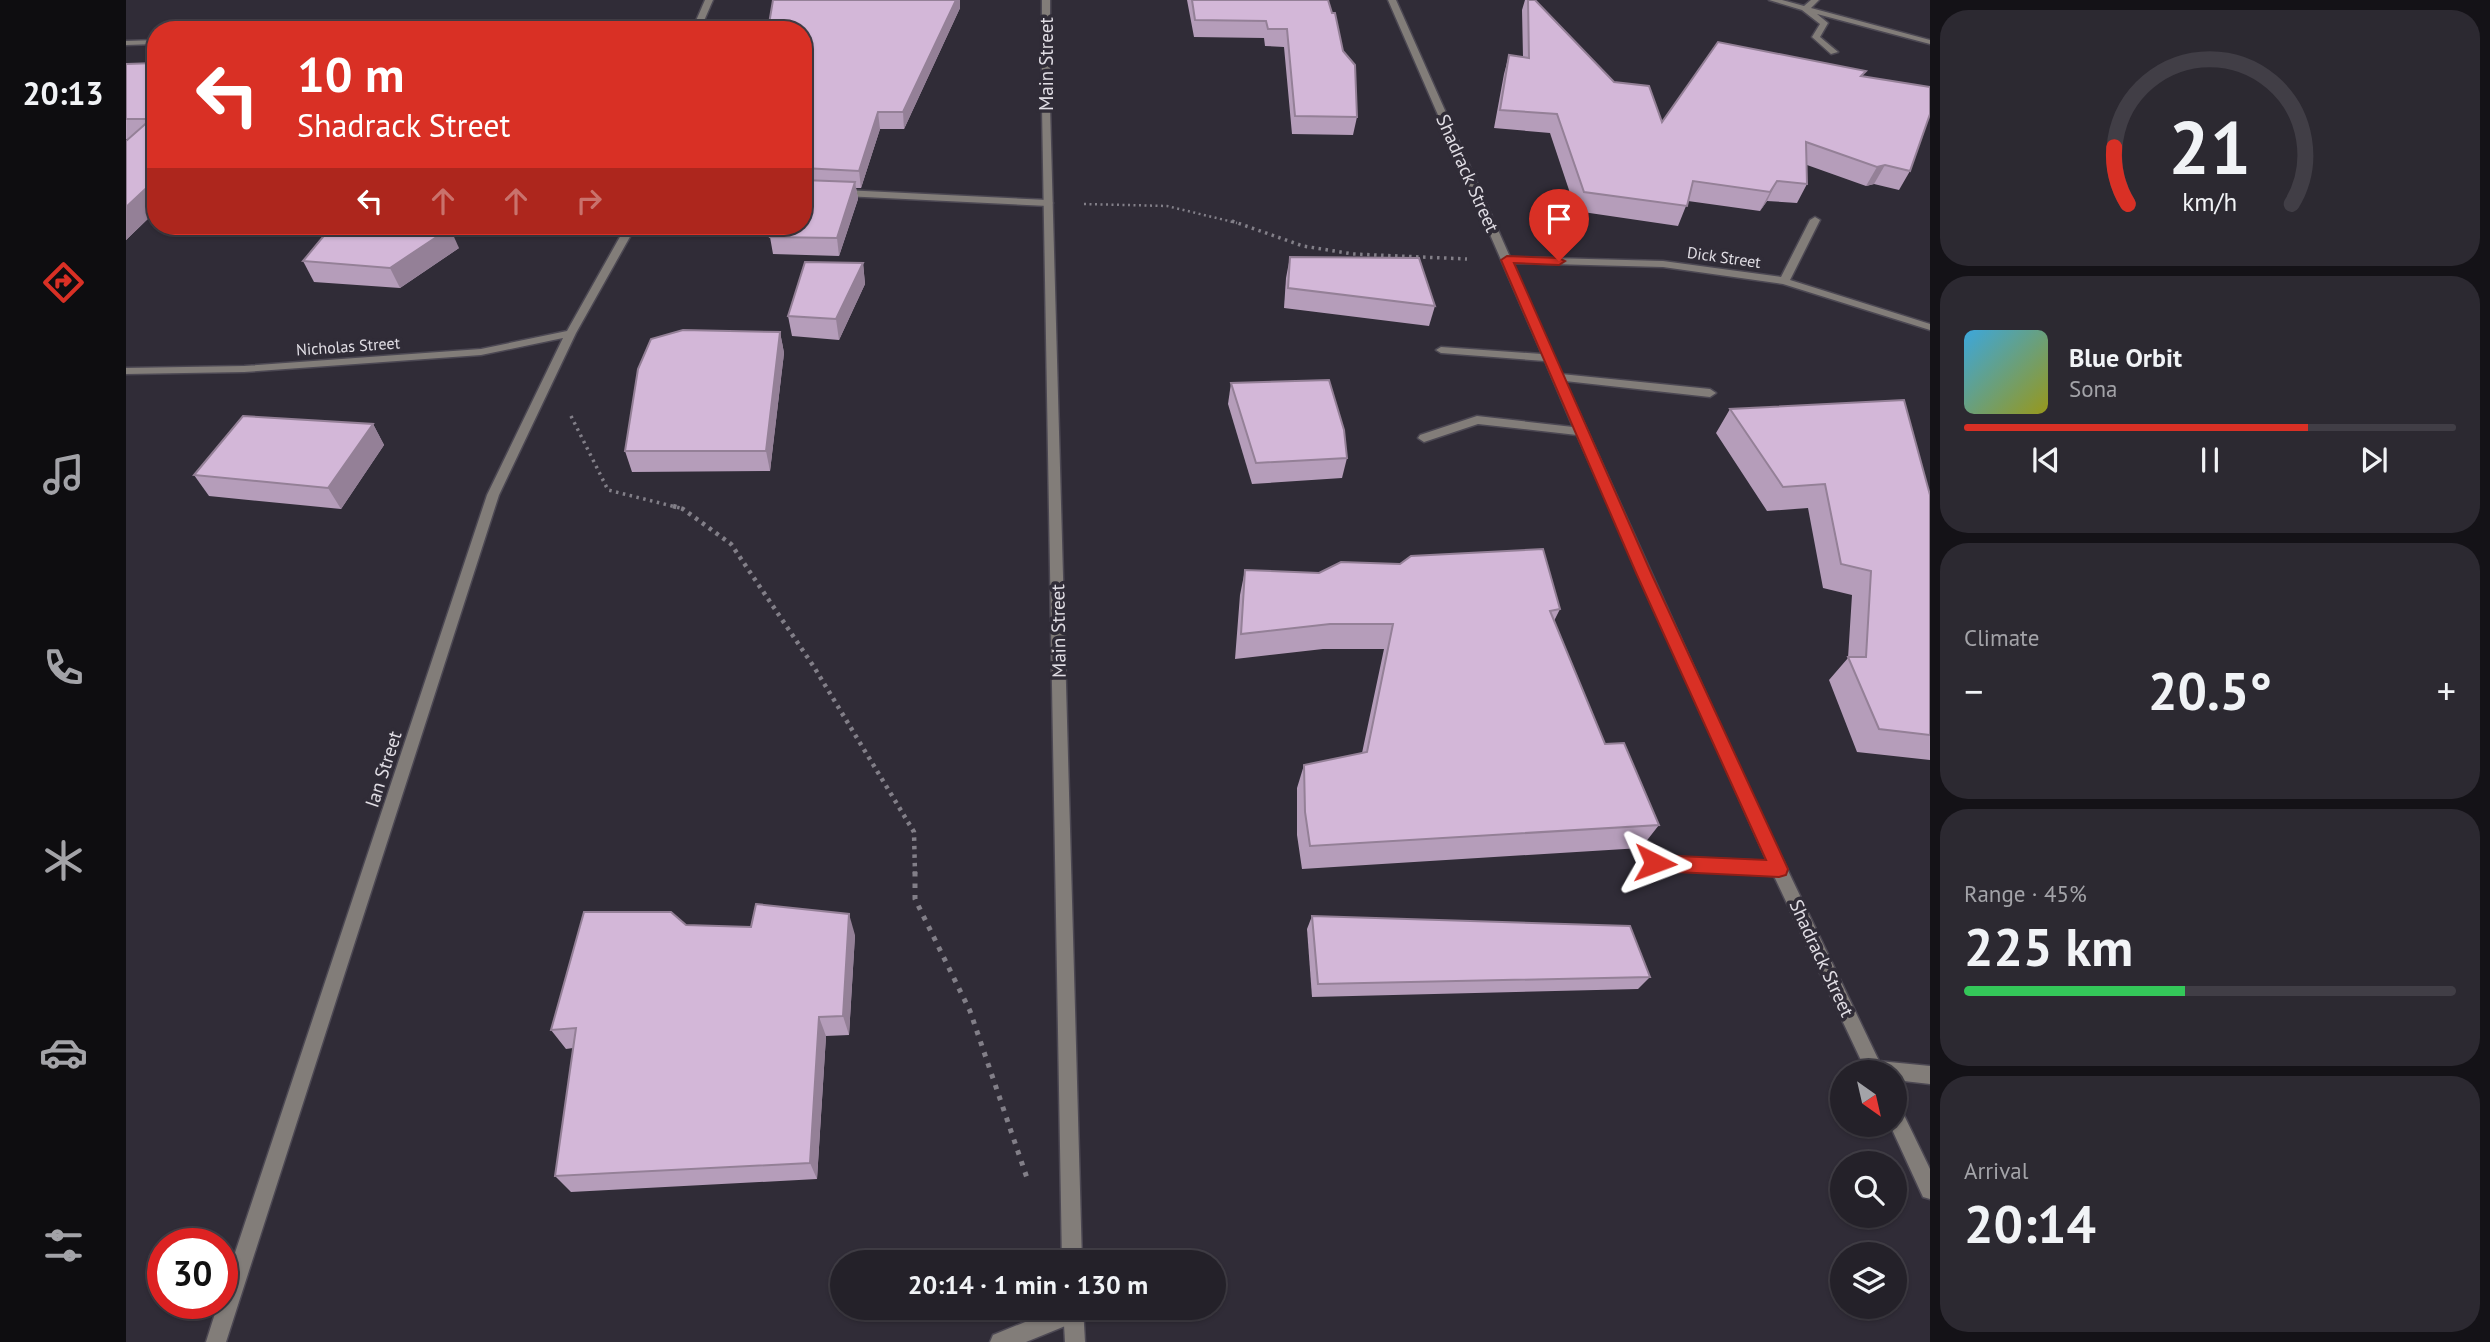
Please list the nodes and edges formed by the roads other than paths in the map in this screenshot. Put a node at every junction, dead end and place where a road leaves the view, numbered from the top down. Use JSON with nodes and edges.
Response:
{"nodes":[{"id":1,"x":709,"y":0,"type":"edge"},
{"id":2,"x":1046,"y":0,"type":"edge"},
{"id":3,"x":1392,"y":0,"type":"edge"},
{"id":4,"x":1773,"y":0,"type":"edge"},
{"id":5,"x":1815,"y":0,"type":"edge"},
{"id":6,"x":1805,"y":9,"type":"junction"},
{"id":7,"x":700,"y":21,"type":"edge"},
{"id":8,"x":147,"y":42,"type":"edge"},
{"id":9,"x":1930,"y":42,"type":"edge"},
{"id":10,"x":126,"y":43,"type":"edge"},
{"id":11,"x":1834,"y":52,"type":"dead end"},
{"id":12,"x":812,"y":191,"type":"edge"},
{"id":13,"x":1048,"y":204,"type":"junction"},
{"id":14,"x":1815,"y":220,"type":"dead end"},
{"id":15,"x":626,"y":235,"type":"edge"},
{"id":16,"x":1507,"y":260,"type":"junction"},
{"id":17,"x":1784,"y":281,"type":"junction"},
{"id":18,"x":1930,"y":327,"type":"edge"},
{"id":19,"x":571,"y":333,"type":"junction"},
{"id":20,"x":1441,"y":350,"type":"dead end"},
{"id":21,"x":1550,"y":358,"type":"junction"},
{"id":22,"x":126,"y":371,"type":"edge"},
{"id":23,"x":1558,"y":377,"type":"junction"},
{"id":24,"x":1710,"y":393,"type":"dead end"},
{"id":25,"x":1582,"y":432,"type":"junction"},
{"id":26,"x":1424,"y":438,"type":"dead end"},
{"id":27,"x":1655,"y":863,"type":"dead end"},
{"id":28,"x":1779,"y":869,"type":"junction"},
{"id":29,"x":1870,"y":1060,"type":"edge"},
{"id":30,"x":1908,"y":1073,"type":"edge"},
{"id":31,"x":1930,"y":1075,"type":"edge"},
{"id":32,"x":1906,"y":1138,"type":"edge"},
{"id":33,"x":1930,"y":1190,"type":"edge"},
{"id":34,"x":1072,"y":1250,"type":"edge"},
{"id":35,"x":1050,"y":1320,"type":"edge"},
{"id":36,"x":1074,"y":1320,"type":"edge"},
{"id":37,"x":216,"y":1342,"type":"edge"},
{"id":38,"x":1000,"y":1342,"type":"edge"},
{"id":39,"x":1075,"y":1342,"type":"edge"}],
"edges":[{"from":1,"to":7,"type":"street"},
{"from":2,"to":13,"type":"street","name":"Main Street"},
{"from":3,"to":16,"type":"street","name":"Shadrack Street"},
{"from":4,"to":6,"type":"street"},
{"from":5,"to":6,"type":"street"},
{"from":6,"to":9,"type":"street"},
{"from":6,"to":11,"type":"street"},
{"from":8,"to":10,"type":"street"},
{"from":12,"to":13,"type":"street"},
{"from":13,"to":34,"type":"street","name":"Main Street"},
{"from":14,"to":17,"type":"street"},
{"from":15,"to":19,"type":"street","name":"Ian Street"},
{"from":16,"to":17,"type":"street","name":"Dick Street"},
{"from":16,"to":21,"type":"street","name":"Shadrack Street"},
{"from":17,"to":18,"type":"street","name":"Dick Street"},
{"from":19,"to":22,"type":"street","name":"Nicholas Street"},
{"from":19,"to":37,"type":"street","name":"Ian Street"},
{"from":20,"to":21,"type":"street"},
{"from":21,"to":23,"type":"street","name":"Shadrack Street"},
{"from":23,"to":24,"type":"street"},
{"from":23,"to":25,"type":"street","name":"Shadrack Street"},
{"from":25,"to":26,"type":"street"},
{"from":25,"to":28,"type":"street","name":"Shadrack Street"},
{"from":27,"to":28,"type":"street"},
{"from":28,"to":29,"type":"street","name":"Shadrack Street"},
{"from":30,"to":31,"type":"street"},
{"from":32,"to":33,"type":"street"},
{"from":35,"to":38,"type":"street"},
{"from":36,"to":39,"type":"street"}]}
